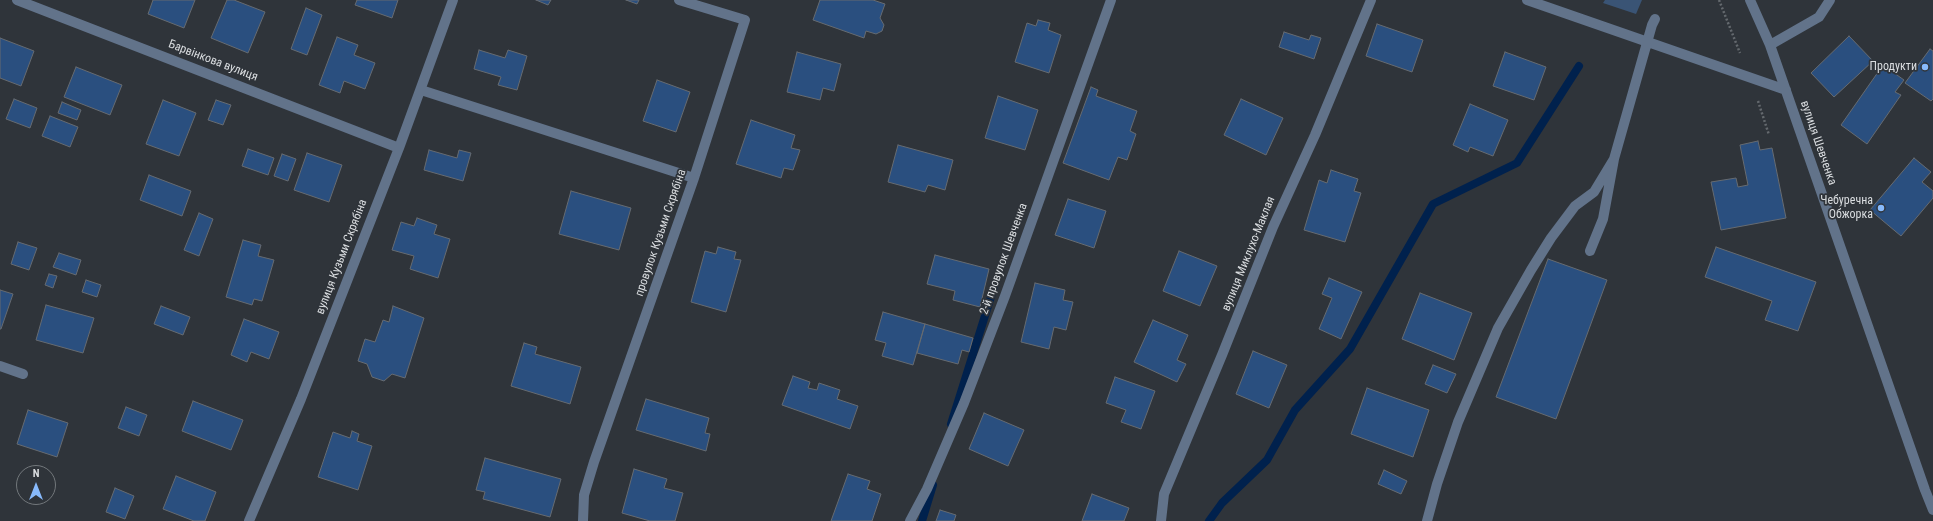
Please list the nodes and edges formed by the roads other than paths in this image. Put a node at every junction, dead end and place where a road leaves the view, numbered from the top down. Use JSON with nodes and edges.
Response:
{"nodes":[{"id":1,"x":17,"y":0,"type":"edge"},
{"id":2,"x":454,"y":0,"type":"edge"},
{"id":3,"x":679,"y":0,"type":"edge"},
{"id":4,"x":1111,"y":0,"type":"edge"},
{"id":5,"x":1370,"y":0,"type":"edge"},
{"id":6,"x":1527,"y":0,"type":"edge"},
{"id":7,"x":1750,"y":0,"type":"edge"},
{"id":8,"x":1830,"y":0,"type":"edge"},
{"id":9,"x":1655,"y":19,"type":"dead end"},
{"id":10,"x":1648,"y":42,"type":"junction"},
{"id":11,"x":1770,"y":45,"type":"junction"},
{"id":12,"x":420,"y":90,"type":"junction"},
{"id":13,"x":1786,"y":90,"type":"junction"},
{"id":14,"x":399,"y":148,"type":"junction"},
{"id":15,"x":1614,"y":159,"type":"junction"},
{"id":16,"x":694,"y":178,"type":"junction"},
{"id":17,"x":1590,"y":251,"type":"dead end"},
{"id":18,"x":0,"y":366,"type":"edge"},
{"id":19,"x":23,"y":374,"type":"dead end"},
{"id":20,"x":1933,"y":510,"type":"edge"},
{"id":21,"x":249,"y":521,"type":"edge"},
{"id":22,"x":583,"y":521,"type":"edge"},
{"id":23,"x":910,"y":521,"type":"edge"},
{"id":24,"x":1161,"y":521,"type":"edge"},
{"id":25,"x":1427,"y":521,"type":"edge"}],
"edges":[{"from":1,"to":14,"type":"street","name":"Барвінкова вулиця"},
{"from":2,"to":12,"type":"street","name":"вулиця Кузьми Скрябіна"},
{"from":3,"to":16,"type":"street","name":"провулок Кузьми Скрябіна"},
{"from":4,"to":23,"type":"street","name":"2-й провулок Шевченка"},
{"from":5,"to":24,"type":"street","name":"вулиця Миклухо-Маклая"},
{"from":6,"to":10,"type":"street","name":"вулиця Шевченка"},
{"from":7,"to":11,"type":"street"},
{"from":8,"to":11,"type":"street"},
{"from":9,"to":10,"type":"street"},
{"from":10,"to":13,"type":"street","name":"вулиця Шевченка"},
{"from":10,"to":15,"type":"street"},
{"from":11,"to":13,"type":"street"},
{"from":12,"to":14,"type":"street","name":"вулиця Кузьми Скрябіна"},
{"from":12,"to":16,"type":"street"},
{"from":13,"to":20,"type":"street","name":"вулиця Шевченка"},
{"from":14,"to":21,"type":"street","name":"вулиця Кузьми Скрябіна"},
{"from":15,"to":17,"type":"street"},
{"from":15,"to":25,"type":"street"},
{"from":16,"to":22,"type":"street","name":"провулок Кузьми Скрябіна"},
{"from":18,"to":19,"type":"street"}]}
